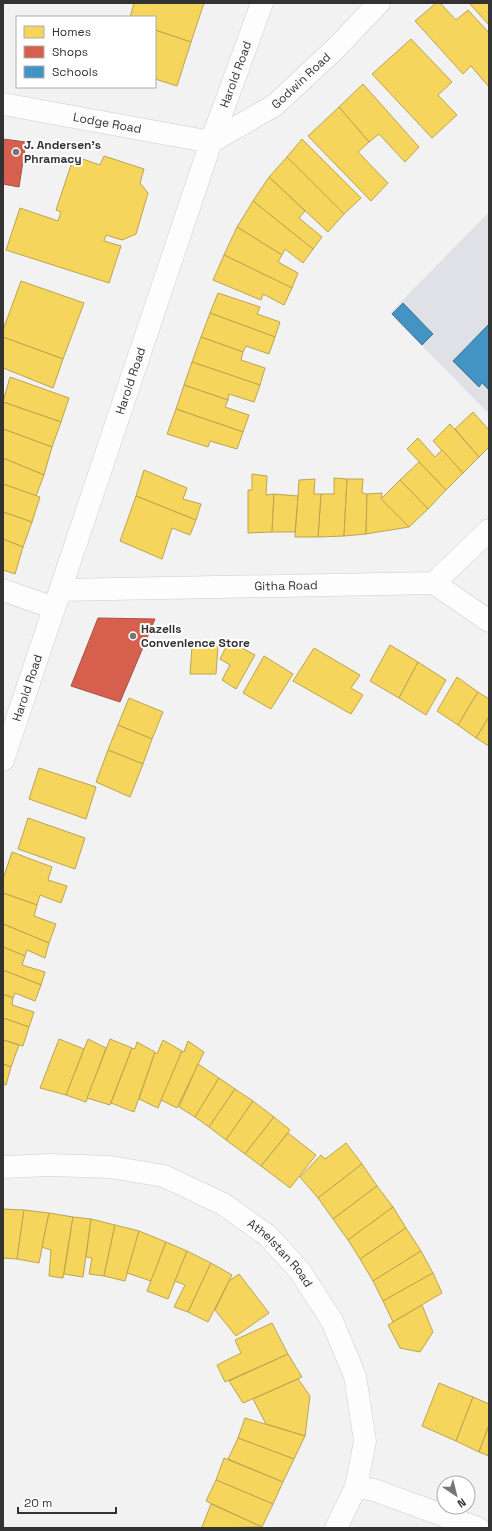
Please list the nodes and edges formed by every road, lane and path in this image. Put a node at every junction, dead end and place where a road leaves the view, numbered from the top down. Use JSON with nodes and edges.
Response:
{"nodes":[{"id":1,"x":262,"y":3,"type":"edge"},
{"id":2,"x":379,"y":3,"type":"edge"},
{"id":3,"x":3,"y":104,"type":"edge"},
{"id":4,"x":211,"y":142,"type":"junction"},
{"id":5,"x":489,"y":530,"type":"edge"},
{"id":6,"x":434,"y":583,"type":"junction"},
{"id":7,"x":3,"y":590,"type":"edge"},
{"id":8,"x":58,"y":599,"type":"junction"},
{"id":9,"x":489,"y":621,"type":"edge"},
{"id":10,"x":3,"y":760,"type":"edge"},
{"id":11,"x":3,"y":1167,"type":"edge"},
{"id":12,"x":356,"y":1487,"type":"junction"},
{"id":13,"x":336,"y":1528,"type":"edge"},
{"id":14,"x":478,"y":1528,"type":"edge"}],
"edges":[{"from":1,"to":4,"type":"street","name":"Harold Road"},
{"from":2,"to":4,"type":"street","name":"Godwin Road"},
{"from":3,"to":4,"type":"street","name":"Lodge Road"},
{"from":4,"to":8,"type":"street","name":"Harold Road"},
{"from":5,"to":6,"type":"street"},
{"from":6,"to":8,"type":"street","name":"Githa Road"},
{"from":6,"to":9,"type":"street"},
{"from":7,"to":8,"type":"street"},
{"from":8,"to":10,"type":"street","name":"Harold Road"},
{"from":11,"to":12,"type":"street","name":"Athelstan Road"},
{"from":12,"to":13,"type":"street","name":"Athelstan Road"},
{"from":12,"to":14,"type":"street"}]}
